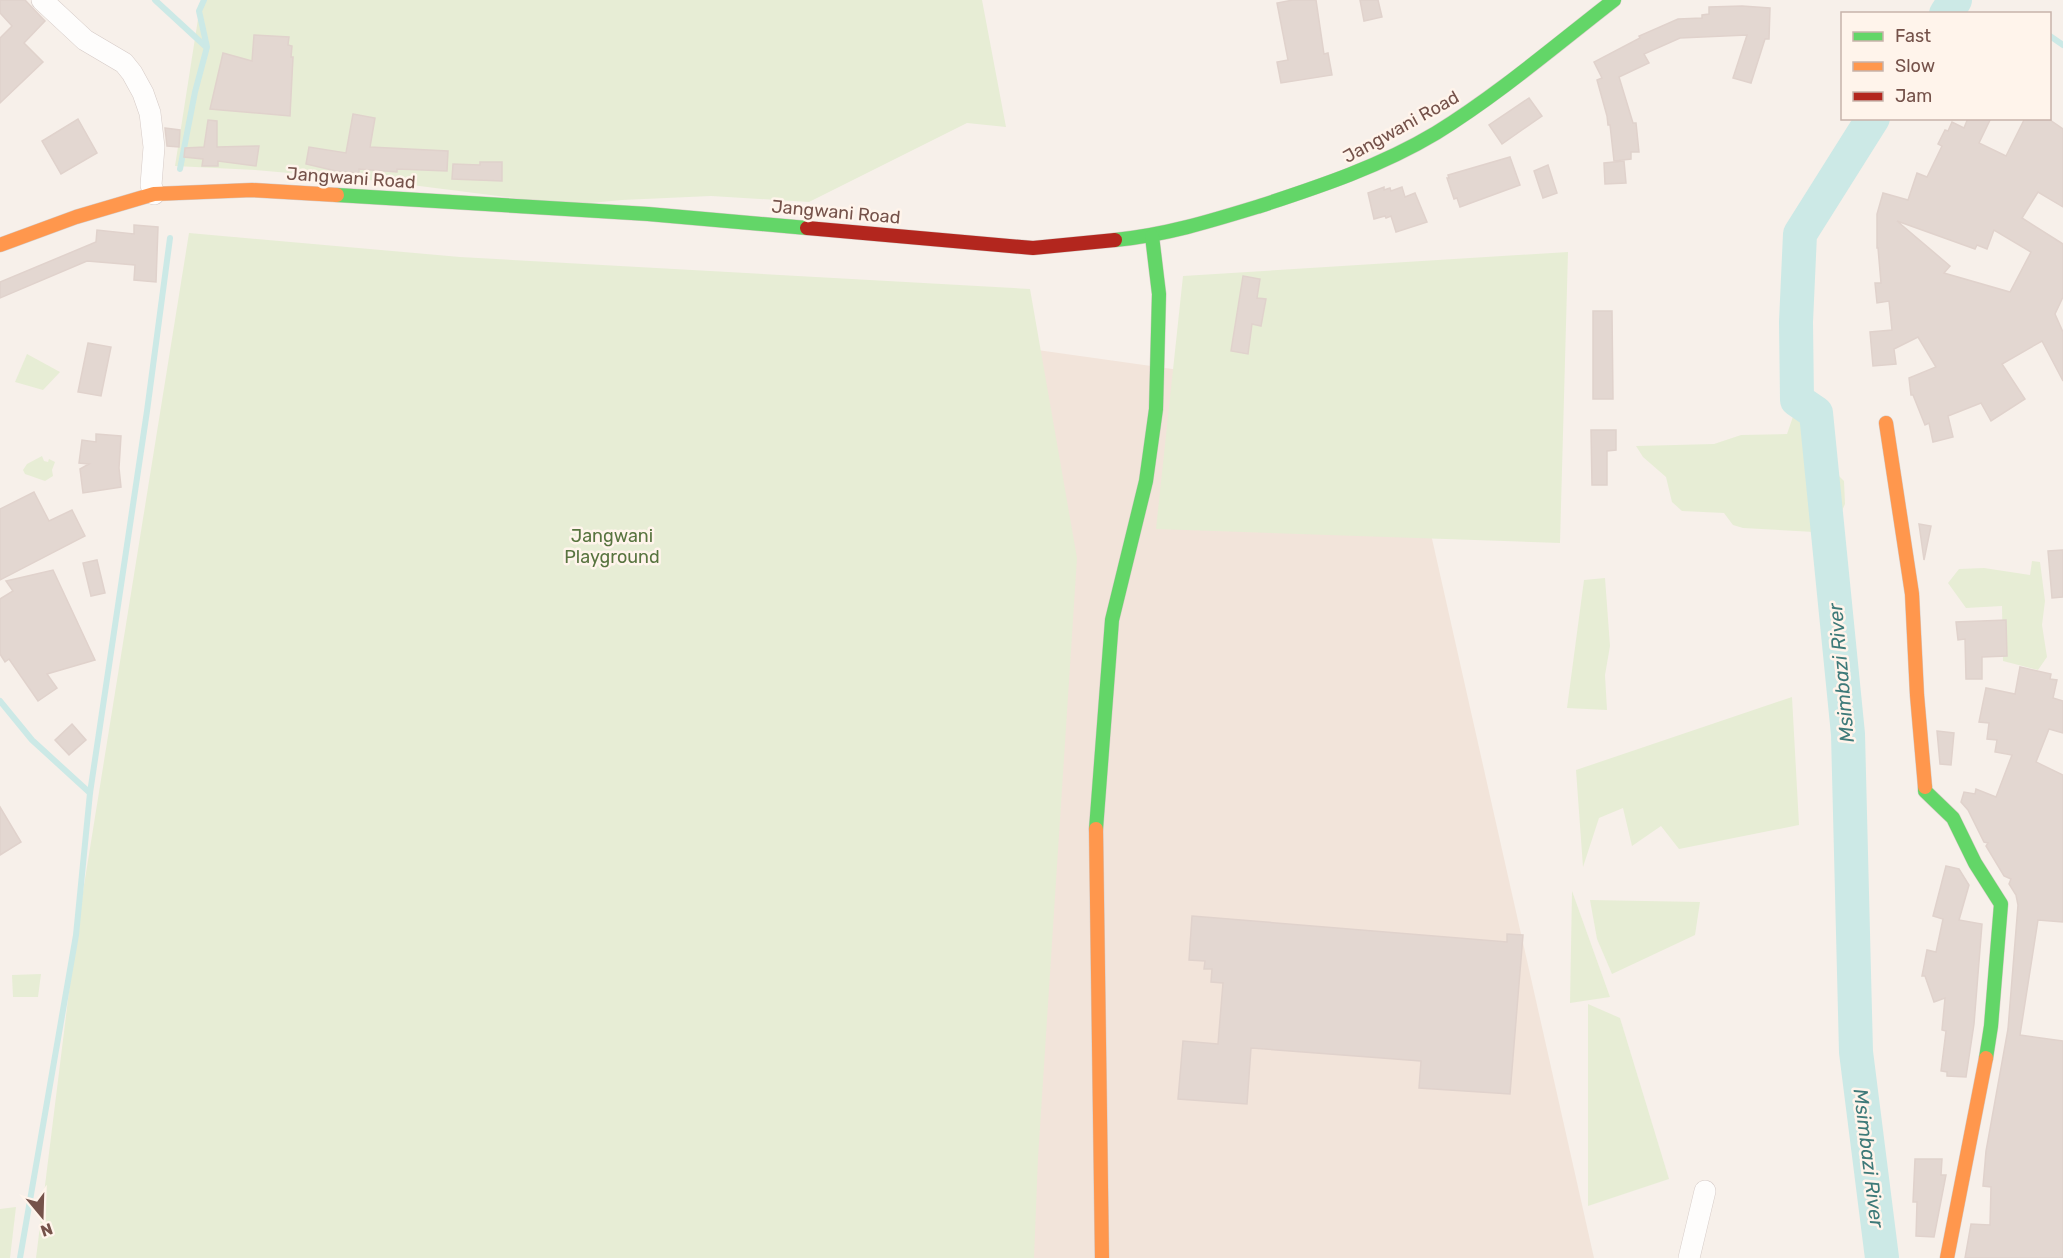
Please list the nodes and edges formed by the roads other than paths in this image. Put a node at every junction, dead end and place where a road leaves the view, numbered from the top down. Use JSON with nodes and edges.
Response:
{"nodes":[{"id":1,"x":42,"y":0,"type":"edge"},
{"id":2,"x":1614,"y":0,"type":"edge"},
{"id":3,"x":154,"y":194,"type":"junction"},
{"id":4,"x":1152,"y":236,"type":"junction"},
{"id":5,"x":0,"y":245,"type":"edge"},
{"id":6,"x":1886,"y":423,"type":"dead end"},
{"id":7,"x":1705,"y":1191,"type":"dead end"},
{"id":8,"x":1101,"y":1258,"type":"edge"},
{"id":9,"x":1689,"y":1258,"type":"edge"},
{"id":10,"x":1947,"y":1258,"type":"edge"}],
"edges":[{"from":1,"to":3,"type":"street"},
{"from":2,"to":4,"type":"street","name":"Jangwani Road"},
{"from":3,"to":4,"type":"street","name":"Jangwani Road"},
{"from":3,"to":5,"type":"street","name":"Jangwani Road"},
{"from":4,"to":8,"type":"street"},
{"from":6,"to":10,"type":"street"},
{"from":7,"to":9,"type":"street"}]}
